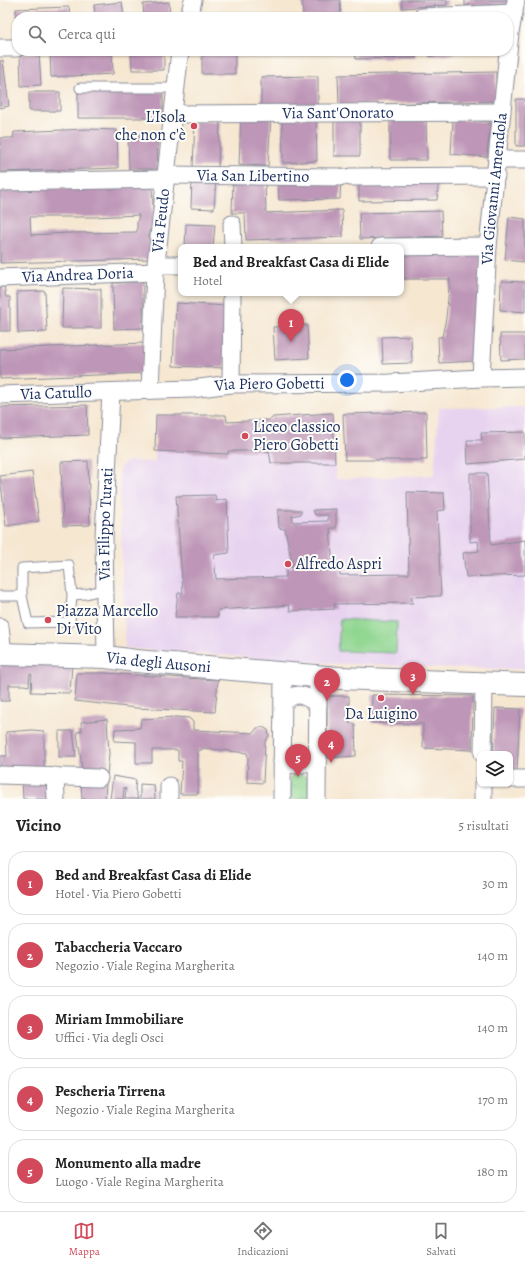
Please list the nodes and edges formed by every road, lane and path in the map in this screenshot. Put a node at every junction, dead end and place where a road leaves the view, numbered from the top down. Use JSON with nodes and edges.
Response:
{"nodes":[{"id":1,"x":193,"y":0,"type":"edge"},
{"id":2,"x":515,"y":6,"type":"edge"},
{"id":3,"x":190,"y":12,"type":"edge"},
{"id":4,"x":464,"y":12,"type":"edge"},
{"id":5,"x":518,"y":33,"type":"edge"},
{"id":6,"x":0,"y":48,"type":"edge"},
{"id":7,"x":12,"y":48,"type":"edge"},
{"id":8,"x":179,"y":56,"type":"edge"},
{"id":9,"x":80,"y":88,"type":"dead end"},
{"id":10,"x":175,"y":88,"type":"junction"},
{"id":11,"x":502,"y":112,"type":"junction"},
{"id":12,"x":174,"y":114,"type":"junction"},
{"id":13,"x":525,"y":160,"type":"edge"},
{"id":14,"x":497,"y":168,"type":"junction"},
{"id":15,"x":165,"y":177,"type":"junction"},
{"id":16,"x":0,"y":182,"type":"edge"},
{"id":17,"x":232,"y":224,"type":"dead end"},
{"id":18,"x":233,"y":244,"type":"edge"},
{"id":19,"x":488,"y":246,"type":"junction"},
{"id":20,"x":404,"y":247,"type":"edge"},
{"id":21,"x":178,"y":265,"type":"edge"},
{"id":22,"x":156,"y":269,"type":"junction"},
{"id":23,"x":0,"y":278,"type":"edge"},
{"id":24,"x":232,"y":296,"type":"edge"},
{"id":25,"x":525,"y":377,"type":"edge"},
{"id":26,"x":481,"y":378,"type":"junction"},
{"id":27,"x":231,"y":384,"type":"junction"},
{"id":28,"x":150,"y":390,"type":"junction"},
{"id":29,"x":111,"y":392,"type":"junction"},
{"id":30,"x":0,"y":395,"type":"edge"},
{"id":31,"x":105,"y":589,"type":"junction"},
{"id":32,"x":72,"y":595,"type":"junction"},
{"id":33,"x":0,"y":596,"type":"edge"},
{"id":34,"x":22,"y":596,"type":"junction"},
{"id":35,"x":0,"y":627,"type":"edge"},
{"id":36,"x":1,"y":654,"type":"edge"},
{"id":37,"x":106,"y":656,"type":"junction"},
{"id":38,"x":283,"y":673,"type":"junction"},
{"id":39,"x":318,"y":676,"type":"junction"},
{"id":40,"x":484,"y":683,"type":"junction"},
{"id":41,"x":525,"y":685,"type":"edge"},
{"id":42,"x":283,"y":703,"type":"junction"},
{"id":43,"x":318,"y":704,"type":"junction"},
{"id":44,"x":483,"y":751,"type":"edge"},
{"id":45,"x":318,"y":758,"type":"junction"},
{"id":46,"x":282,"y":761,"type":"junction"},
{"id":47,"x":55,"y":776,"type":"junction"},
{"id":48,"x":99,"y":778,"type":"dead end"},
{"id":49,"x":1,"y":779,"type":"edge"},
{"id":50,"x":513,"y":779,"type":"edge"},
{"id":51,"x":525,"y":779,"type":"edge"},
{"id":52,"x":483,"y":787,"type":"edge"},
{"id":53,"x":56,"y":799,"type":"edge"},
{"id":54,"x":282,"y":799,"type":"edge"},
{"id":55,"x":317,"y":799,"type":"edge"},
{"id":56,"x":483,"y":799,"type":"edge"}],
"edges":[{"from":1,"to":3,"type":"street"},
{"from":2,"to":4,"type":"street"},
{"from":2,"to":5,"type":"street","name":"Via Giovanni Amendola"},
{"from":5,"to":11,"type":"street","name":"Via Giovanni Amendola"},
{"from":6,"to":7,"type":"street"},
{"from":8,"to":10,"type":"street","name":"Via Feudo"},
{"from":9,"to":10,"type":"lane"},
{"from":10,"to":12,"type":"street","name":"Via Feudo"},
{"from":11,"to":12,"type":"street","name":"Via Sant'Onorato"},
{"from":11,"to":14,"type":"street","name":"Via Giovanni Amendola"},
{"from":12,"to":15,"type":"street","name":"Via Feudo"},
{"from":13,"to":14,"type":"street","name":"Via San Libertino"},
{"from":14,"to":15,"type":"street","name":"Via San Libertino"},
{"from":14,"to":19,"type":"street","name":"Via Giovanni Amendola"},
{"from":15,"to":16,"type":"street","name":"Via San Libertino"},
{"from":15,"to":22,"type":"street","name":"Via Feudo"},
{"from":17,"to":18,"type":"street"},
{"from":19,"to":20,"type":"street"},
{"from":19,"to":26,"type":"street","name":"Via Giovanni Amendola"},
{"from":21,"to":22,"type":"street","name":"Via Andrea Doria"},
{"from":22,"to":23,"type":"street","name":"Via Andrea Doria"},
{"from":22,"to":28,"type":"street","name":"Via Feudo"},
{"from":24,"to":27,"type":"street"},
{"from":25,"to":26,"type":"street","name":"Via Piero Gobetti"},
{"from":26,"to":27,"type":"street","name":"Via Piero Gobetti"},
{"from":27,"to":28,"type":"street","name":"Via Piero Gobetti"},
{"from":28,"to":29,"type":"street","name":"Via Piero Gobetti"},
{"from":29,"to":30,"type":"street","name":"Via Catullo"},
{"from":29,"to":31,"type":"street","name":"Via Filippo Turati"},
{"from":31,"to":32,"type":"lane"},
{"from":31,"to":37,"type":"street","name":"Via Filippo Turati"},
{"from":32,"to":34,"type":"lane"},
{"from":32,"to":34,"type":"lane"},
{"from":33,"to":34,"type":"lane"},
{"from":35,"to":36,"type":"street"},
{"from":36,"to":37,"type":"street","name":"Via degli Ausoni"},
{"from":37,"to":38,"type":"street","name":"Via degli Ausoni"},
{"from":38,"to":39,"type":"street","name":"Via degli Ausoni"},
{"from":38,"to":42,"type":"street"},
{"from":39,"to":40,"type":"street","name":"Via degli Ausoni"},
{"from":39,"to":43,"type":"street"},
{"from":40,"to":41,"type":"street","name":"Via degli Ausoni"},
{"from":40,"to":44,"type":"street"},
{"from":42,"to":43,"type":"street"},
{"from":42,"to":46,"type":"street"},
{"from":43,"to":45,"type":"street"},
{"from":45,"to":46,"type":"street"},
{"from":45,"to":55,"type":"street"},
{"from":46,"to":54,"type":"street"},
{"from":47,"to":48,"type":"street"},
{"from":47,"to":49,"type":"street"},
{"from":47,"to":53,"type":"street"},
{"from":50,"to":51,"type":"street"},
{"from":52,"to":56,"type":"street"}]}
